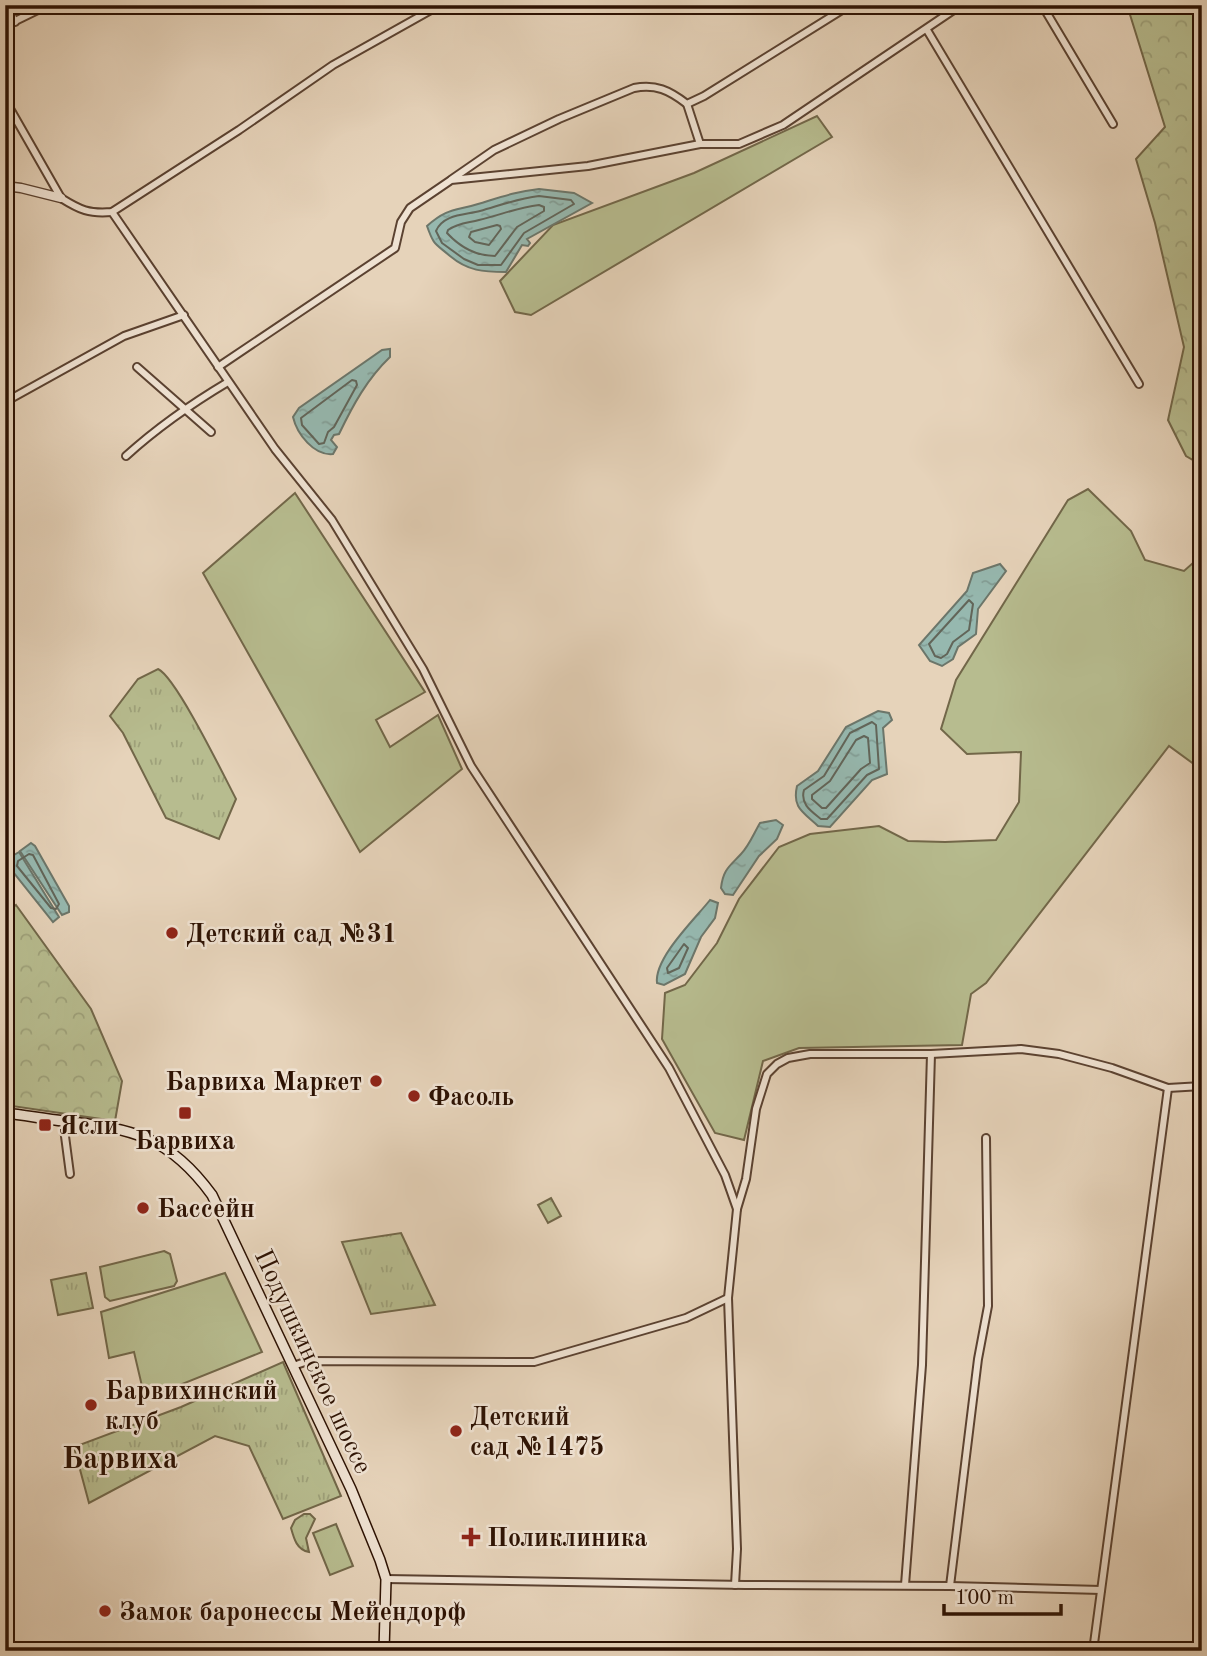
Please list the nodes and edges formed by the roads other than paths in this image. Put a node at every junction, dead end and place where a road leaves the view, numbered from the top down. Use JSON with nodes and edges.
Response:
{"nodes":[{"id":1,"x":7,"y":5,"type":"edge"},
{"id":2,"x":48,"y":5,"type":"edge"},
{"id":3,"x":440,"y":5,"type":"edge"},
{"id":4,"x":850,"y":5,"type":"edge"},
{"id":5,"x":961,"y":5,"type":"edge"},
{"id":6,"x":1042,"y":5,"type":"edge"},
{"id":7,"x":15,"y":22,"type":"junction"},
{"id":8,"x":5,"y":26,"type":"edge"},
{"id":9,"x":927,"y":30,"type":"junction"},
{"id":10,"x":5,"y":100,"type":"edge"},
{"id":11,"x":687,"y":104,"type":"junction"},
{"id":12,"x":1114,"y":124,"type":"dead end"},
{"id":13,"x":700,"y":144,"type":"junction"},
{"id":14,"x":451,"y":180,"type":"junction"},
{"id":15,"x":5,"y":186,"type":"edge"},
{"id":16,"x":61,"y":198,"type":"junction"},
{"id":17,"x":112,"y":212,"type":"junction"},
{"id":18,"x":184,"y":315,"type":"junction"},
{"id":19,"x":137,"y":367,"type":"dead end"},
{"id":20,"x":218,"y":367,"type":"junction"},
{"id":21,"x":228,"y":382,"type":"junction"},
{"id":22,"x":1139,"y":384,"type":"dead end"},
{"id":23,"x":5,"y":402,"type":"edge"},
{"id":24,"x":184,"y":409,"type":"junction"},
{"id":25,"x":211,"y":432,"type":"dead end"},
{"id":26,"x":126,"y":456,"type":"dead end"},
{"id":27,"x":931,"y":1054,"type":"junction"},
{"id":28,"x":1202,"y":1086,"type":"edge"},
{"id":29,"x":1168,"y":1088,"type":"junction"},
{"id":30,"x":5,"y":1113,"type":"edge"},
{"id":31,"x":63,"y":1121,"type":"junction"},
{"id":32,"x":986,"y":1138,"type":"dead end"},
{"id":33,"x":70,"y":1174,"type":"dead end"},
{"id":34,"x":737,"y":1209,"type":"junction"},
{"id":35,"x":728,"y":1298,"type":"junction"},
{"id":36,"x":293,"y":1366,"type":"junction"},
{"id":37,"x":386,"y":1579,"type":"junction"},
{"id":38,"x":735,"y":1585,"type":"junction"},
{"id":39,"x":905,"y":1585,"type":"junction"},
{"id":40,"x":950,"y":1586,"type":"junction"},
{"id":41,"x":1101,"y":1590,"type":"junction"},
{"id":42,"x":384,"y":1651,"type":"edge"},
{"id":43,"x":1093,"y":1651,"type":"edge"}],
"edges":[{"from":1,"to":7,"type":"street"},
{"from":2,"to":7,"type":"street"},
{"from":3,"to":17,"type":"street"},
{"from":4,"to":11,"type":"street"},
{"from":5,"to":9,"type":"street"},
{"from":6,"to":12,"type":"street"},
{"from":7,"to":8,"type":"street"},
{"from":9,"to":13,"type":"street"},
{"from":9,"to":22,"type":"street"},
{"from":10,"to":16,"type":"street"},
{"from":11,"to":13,"type":"street"},
{"from":11,"to":14,"type":"street"},
{"from":13,"to":14,"type":"street"},
{"from":14,"to":20,"type":"street"},
{"from":15,"to":16,"type":"street"},
{"from":16,"to":17,"type":"street"},
{"from":17,"to":18,"type":"street"},
{"from":18,"to":20,"type":"street"},
{"from":18,"to":23,"type":"street"},
{"from":19,"to":24,"type":"street"},
{"from":20,"to":21,"type":"street"},
{"from":21,"to":24,"type":"street"},
{"from":21,"to":34,"type":"street"},
{"from":24,"to":25,"type":"street"},
{"from":24,"to":26,"type":"street"},
{"from":27,"to":29,"type":"street"},
{"from":27,"to":34,"type":"street"},
{"from":27,"to":39,"type":"street"},
{"from":28,"to":29,"type":"street"},
{"from":29,"to":41,"type":"street"},
{"from":30,"to":31,"type":"main road","name":"Подушкинское шоссе"},
{"from":31,"to":33,"type":"street"},
{"from":31,"to":36,"type":"main road","name":"Подушкинское шоссе"},
{"from":32,"to":40,"type":"street"},
{"from":34,"to":35,"type":"street"},
{"from":35,"to":36,"type":"street"},
{"from":35,"to":38,"type":"street"},
{"from":36,"to":37,"type":"main road","name":"Подушкинское шоссе"},
{"from":37,"to":38,"type":"street"},
{"from":37,"to":42,"type":"main road","name":"Подушкинское шоссе"},
{"from":38,"to":39,"type":"street"},
{"from":39,"to":40,"type":"street"},
{"from":40,"to":41,"type":"street"},
{"from":41,"to":43,"type":"street"}]}
